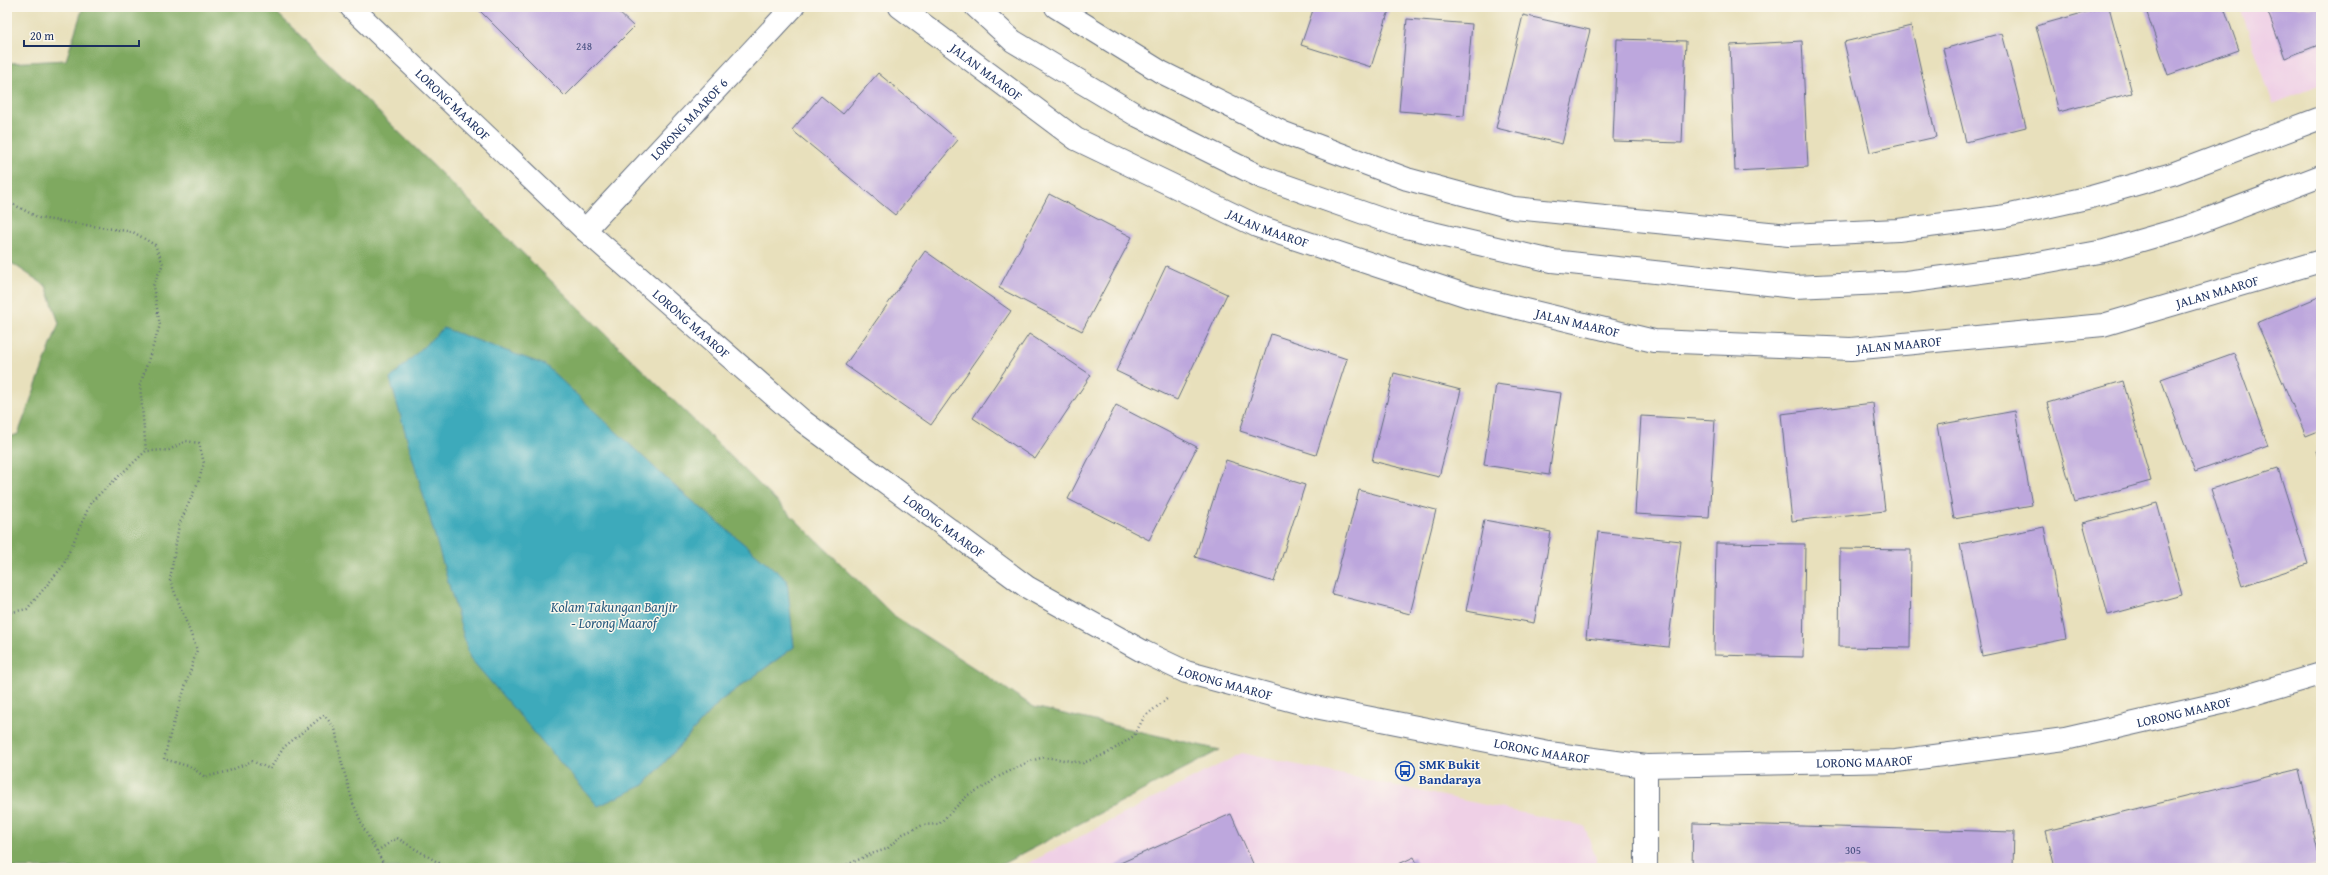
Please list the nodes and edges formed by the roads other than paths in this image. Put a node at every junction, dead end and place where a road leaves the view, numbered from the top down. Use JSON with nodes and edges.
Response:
{"nodes":[{"id":1,"x":351,"y":7,"type":"edge"},
{"id":2,"x":793,"y":7,"type":"edge"},
{"id":3,"x":900,"y":7,"type":"edge"},
{"id":4,"x":976,"y":7,"type":"edge"},
{"id":5,"x":1056,"y":7,"type":"edge"},
{"id":6,"x":2321,"y":118,"type":"edge"},
{"id":7,"x":2321,"y":176,"type":"edge"},
{"id":8,"x":585,"y":230,"type":"junction"},
{"id":9,"x":2321,"y":261,"type":"edge"},
{"id":10,"x":2321,"y":674,"type":"edge"},
{"id":11,"x":1646,"y":766,"type":"junction"},
{"id":12,"x":1646,"y":868,"type":"edge"}],
"edges":[{"from":1,"to":8,"type":"street","name":"LORONG MAAROF"},
{"from":2,"to":8,"type":"street","name":"LORONG MAAROF 6"},
{"from":3,"to":9,"type":"street","name":"JALAN MAAROF"},
{"from":4,"to":7,"type":"street"},
{"from":5,"to":6,"type":"street"},
{"from":8,"to":11,"type":"street","name":"LORONG MAAROF"},
{"from":10,"to":11,"type":"street","name":"LORONG MAAROF"},
{"from":11,"to":12,"type":"street"}]}
